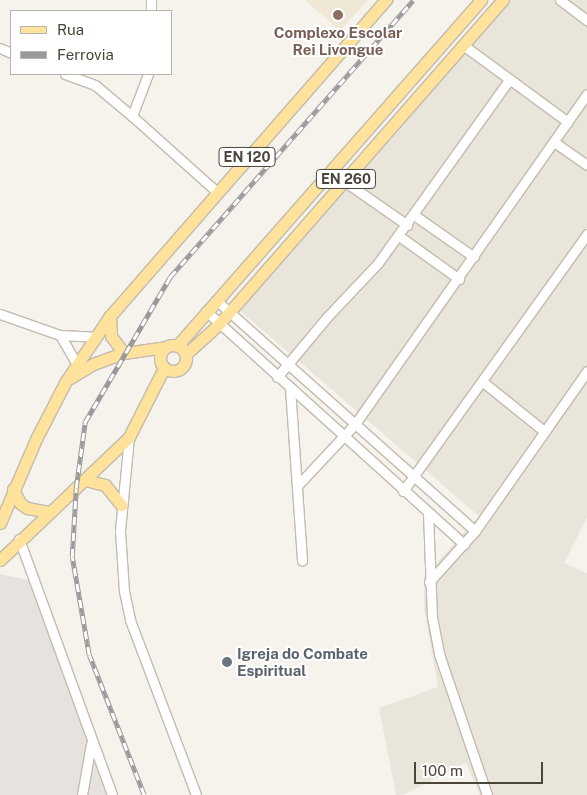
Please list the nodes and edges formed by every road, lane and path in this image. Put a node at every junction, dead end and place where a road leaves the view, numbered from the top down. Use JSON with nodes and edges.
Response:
{"nodes":[{"id":1,"x":386,"y":0,"type":"edge"},
{"id":2,"x":482,"y":0,"type":"edge"},
{"id":3,"x":503,"y":0,"type":"edge"},
{"id":4,"x":560,"y":0,"type":"edge"},
{"id":5,"x":587,"y":20,"type":"edge"},
{"id":6,"x":463,"y":45,"type":"junction"},
{"id":7,"x":68,"y":75,"type":"edge"},
{"id":8,"x":148,"y":75,"type":"edge"},
{"id":9,"x":509,"y":80,"type":"junction"},
{"id":10,"x":585,"y":100,"type":"edge"},
{"id":11,"x":387,"y":106,"type":"junction"},
{"id":12,"x":132,"y":116,"type":"junction"},
{"id":13,"x":398,"y":116,"type":"junction"},
{"id":14,"x":568,"y":122,"type":"junction"},
{"id":15,"x":554,"y":142,"type":"junction"},
{"id":16,"x":587,"y":165,"type":"edge"},
{"id":17,"x":344,"y":181,"type":"junction"},
{"id":18,"x":217,"y":192,"type":"junction"},
{"id":19,"x":414,"y":215,"type":"junction"},
{"id":20,"x":407,"y":225,"type":"junction"},
{"id":21,"x":587,"y":234,"type":"edge"},
{"id":22,"x":399,"y":236,"type":"junction"},
{"id":23,"x":274,"y":237,"type":"junction"},
{"id":24,"x":286,"y":247,"type":"junction"},
{"id":25,"x":474,"y":258,"type":"junction"},
{"id":26,"x":459,"y":278,"type":"junction"},
{"id":27,"x":216,"y":300,"type":"junction"},
{"id":28,"x":206,"y":311,"type":"junction"},
{"id":29,"x":229,"y":311,"type":"junction"},
{"id":30,"x":0,"y":314,"type":"edge"},
{"id":31,"x":110,"y":316,"type":"junction"},
{"id":32,"x":219,"y":324,"type":"junction"},
{"id":33,"x":60,"y":335,"type":"junction"},
{"id":34,"x":95,"y":337,"type":"junction"},
{"id":35,"x":176,"y":349,"type":"junction"},
{"id":36,"x":124,"y":353,"type":"junction"},
{"id":37,"x":76,"y":363,"type":"junction"},
{"id":38,"x":288,"y":364,"type":"junction"},
{"id":39,"x":164,"y":368,"type":"junction"},
{"id":40,"x":587,"y":371,"type":"edge"},
{"id":41,"x":277,"y":377,"type":"junction"},
{"id":42,"x":66,"y":380,"type":"junction"},
{"id":43,"x":483,"y":382,"type":"junction"},
{"id":44,"x":290,"y":388,"type":"junction"},
{"id":45,"x":355,"y":424,"type":"junction"},
{"id":46,"x":544,"y":430,"type":"junction"},
{"id":47,"x":129,"y":437,"type":"junction"},
{"id":48,"x":345,"y":437,"type":"junction"},
{"id":49,"x":414,"y":476,"type":"junction"},
{"id":50,"x":85,"y":480,"type":"junction"},
{"id":51,"x":298,"y":485,"type":"junction"},
{"id":52,"x":13,"y":489,"type":"junction"},
{"id":53,"x":403,"y":491,"type":"junction"},
{"id":54,"x":121,"y":505,"type":"junction"},
{"id":55,"x":3,"y":507,"type":"edge"},
{"id":56,"x":49,"y":512,"type":"junction"},
{"id":57,"x":428,"y":513,"type":"junction"},
{"id":58,"x":0,"y":524,"type":"edge"},
{"id":59,"x":475,"y":531,"type":"junction"},
{"id":60,"x":19,"y":539,"type":"junction"},
{"id":61,"x":464,"y":544,"type":"junction"},
{"id":62,"x":0,"y":560,"type":"edge"},
{"id":63,"x":302,"y":561,"type":"dead end"},
{"id":64,"x":429,"y":582,"type":"junction"},
{"id":65,"x":92,"y":743,"type":"junction"},
{"id":66,"x":82,"y":795,"type":"edge"},
{"id":67,"x":112,"y":795,"type":"edge"},
{"id":68,"x":196,"y":795,"type":"edge"},
{"id":69,"x":487,"y":795,"type":"edge"}],
"edges":[{"from":1,"to":18,"type":"main road","number":"EN 120"},
{"from":2,"to":11,"type":"main road","number":"EN 260"},
{"from":3,"to":6,"type":"main road","number":"EN 260"},
{"from":4,"to":5,"type":"street"},
{"from":6,"to":9,"type":"street"},
{"from":6,"to":13,"type":"main road","number":"EN 260"},
{"from":7,"to":12,"type":"street"},
{"from":8,"to":12,"type":"street"},
{"from":9,"to":14,"type":"street"},
{"from":9,"to":19,"type":"street"},
{"from":10,"to":14,"type":"street"},
{"from":11,"to":13,"type":"main road"},
{"from":11,"to":23,"type":"main road","number":"EN 260"},
{"from":12,"to":18,"type":"street"},
{"from":13,"to":17,"type":"main road","number":"EN 260"},
{"from":14,"to":15,"type":"street"},
{"from":15,"to":16,"type":"street"},
{"from":15,"to":25,"type":"street"},
{"from":17,"to":20,"type":"street"},
{"from":17,"to":24,"type":"main road","number":"EN 260"},
{"from":18,"to":31,"type":"main road","number":"EN 120"},
{"from":19,"to":20,"type":"street"},
{"from":19,"to":25,"type":"street"},
{"from":20,"to":22,"type":"street"},
{"from":21,"to":43,"type":"street"},
{"from":22,"to":26,"type":"street"},
{"from":22,"to":38,"type":"street"},
{"from":23,"to":24,"type":"main road"},
{"from":23,"to":27,"type":"main road","number":"EN 260"},
{"from":24,"to":29,"type":"main road","number":"EN 260"},
{"from":25,"to":26,"type":"street"},
{"from":26,"to":45,"type":"street"},
{"from":27,"to":28,"type":"main road","number":"EN 260"},
{"from":27,"to":29,"type":"street"},
{"from":28,"to":32,"type":"street"},
{"from":28,"to":35,"type":"main road","number":"EN 260"},
{"from":29,"to":32,"type":"main road","number":"EN 260"},
{"from":29,"to":38,"type":"street"},
{"from":30,"to":33,"type":"street"},
{"from":31,"to":34,"type":"main road","number":"EN 120"},
{"from":31,"to":36,"type":"main road"},
{"from":32,"to":35,"type":"main road","number":"EN 260"},
{"from":32,"to":41,"type":"street"},
{"from":33,"to":34,"type":"street"},
{"from":33,"to":37,"type":"street"},
{"from":34,"to":37,"type":"main road","number":"EN 120"},
{"from":35,"to":36,"type":"main road"},
{"from":35,"to":39,"type":"main road"},
{"from":35,"to":39,"type":"main road"},
{"from":36,"to":42,"type":"main road"},
{"from":37,"to":42,"type":"main road","number":"EN 120"},
{"from":38,"to":41,"type":"street"},
{"from":38,"to":45,"type":"street"},
{"from":39,"to":47,"type":"main road"},
{"from":40,"to":46,"type":"street"},
{"from":41,"to":44,"type":"street"},
{"from":42,"to":52,"type":"main road","number":"EN 120"},
{"from":43,"to":46,"type":"street"},
{"from":43,"to":49,"type":"street"},
{"from":44,"to":48,"type":"street"},
{"from":44,"to":51,"type":"street"},
{"from":45,"to":48,"type":"street"},
{"from":45,"to":49,"type":"street"},
{"from":46,"to":59,"type":"street"},
{"from":47,"to":50,"type":"main road"},
{"from":47,"to":54,"type":"street"},
{"from":48,"to":51,"type":"street"},
{"from":48,"to":53,"type":"street"},
{"from":49,"to":53,"type":"street"},
{"from":49,"to":59,"type":"street"},
{"from":50,"to":54,"type":"main road"},
{"from":50,"to":56,"type":"main road"},
{"from":51,"to":63,"type":"street"},
{"from":52,"to":55,"type":"main road","number":"EN 120"},
{"from":52,"to":56,"type":"main road"},
{"from":53,"to":57,"type":"street"},
{"from":54,"to":68,"type":"street"},
{"from":55,"to":58,"type":"main road","number":"EN 120"},
{"from":56,"to":60,"type":"main road"},
{"from":57,"to":61,"type":"street"},
{"from":57,"to":64,"type":"street"},
{"from":59,"to":61,"type":"street"},
{"from":60,"to":62,"type":"main road"},
{"from":60,"to":65,"type":"street"},
{"from":61,"to":64,"type":"street"},
{"from":64,"to":69,"type":"street"},
{"from":65,"to":66,"type":"street"},
{"from":65,"to":67,"type":"street"}]}
